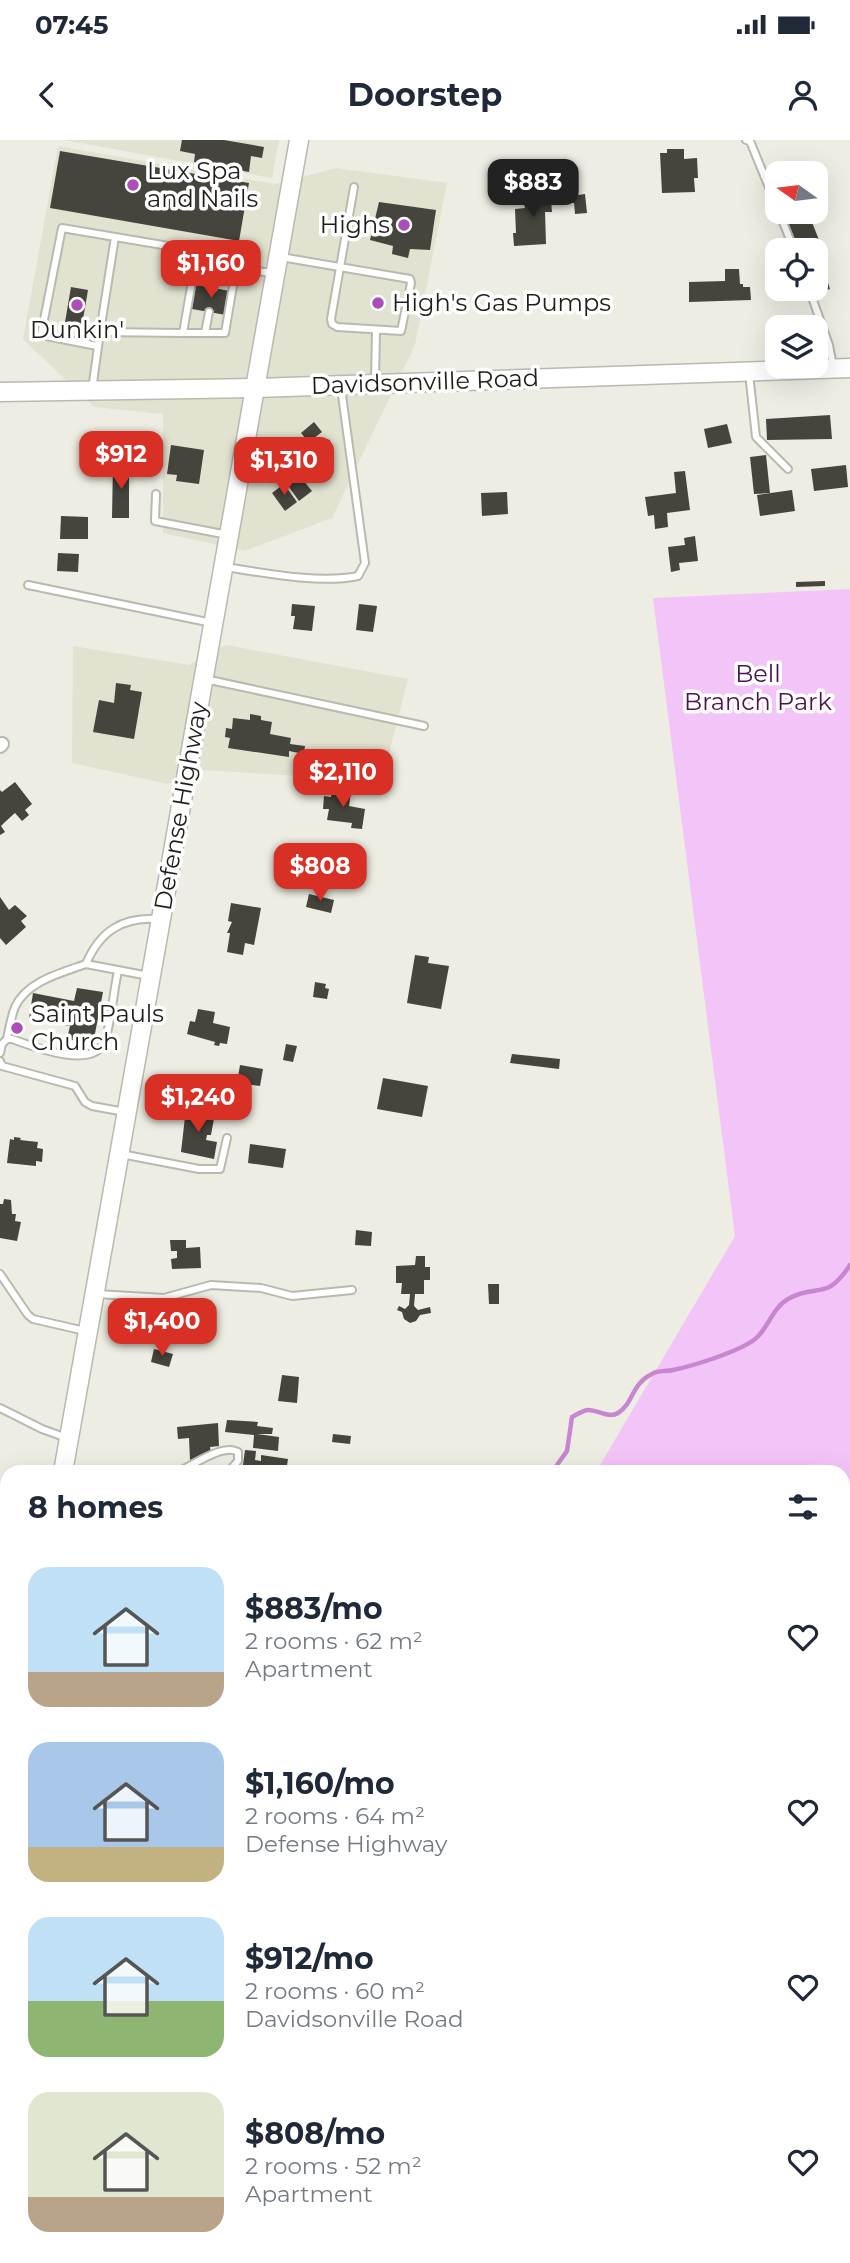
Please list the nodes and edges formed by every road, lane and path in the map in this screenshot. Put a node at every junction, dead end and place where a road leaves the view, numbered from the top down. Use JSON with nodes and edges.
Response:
{"nodes":[{"id":1,"x":299,"y":140,"type":"edge"},
{"id":2,"x":746,"y":140,"type":"edge"},
{"id":3,"x":765,"y":178,"type":"edge"},
{"id":4,"x":354,"y":187,"type":"dead end"},
{"id":5,"x":115,"y":237,"type":"junction"},
{"id":6,"x":195,"y":264,"type":"junction"},
{"id":7,"x":277,"y":265,"type":"junction"},
{"id":8,"x":216,"y":266,"type":"junction"},
{"id":9,"x":236,"y":268,"type":"junction"},
{"id":10,"x":339,"y":268,"type":"junction"},
{"id":11,"x":213,"y":288,"type":"dead end"},
{"id":12,"x":813,"y":301,"type":"edge"},
{"id":13,"x":208,"y":312,"type":"dead end"},
{"id":14,"x":376,"y":331,"type":"junction"},
{"id":15,"x":100,"y":332,"type":"junction"},
{"id":16,"x":183,"y":332,"type":"junction"},
{"id":17,"x":205,"y":333,"type":"junction"},
{"id":18,"x":97,"y":346,"type":"junction"},
{"id":19,"x":841,"y":368,"type":"edge"},
{"id":20,"x":749,"y":371,"type":"junction"},
{"id":21,"x":375,"y":383,"type":"junction"},
{"id":22,"x":340,"y":384,"type":"junction"},
{"id":23,"x":256,"y":388,"type":"junction"},
{"id":24,"x":92,"y":390,"type":"junction"},
{"id":25,"x":0,"y":392,"type":"edge"},
{"id":26,"x":788,"y":469,"type":"dead end"},
{"id":27,"x":156,"y":494,"type":"dead end"},
{"id":28,"x":229,"y":535,"type":"junction"},
{"id":29,"x":224,"y":567,"type":"junction"},
{"id":30,"x":28,"y":585,"type":"dead end"},
{"id":31,"x":214,"y":623,"type":"junction"},
{"id":32,"x":204,"y":678,"type":"junction"},
{"id":33,"x":424,"y":726,"type":"dead end"},
{"id":34,"x":161,"y":919,"type":"junction"},
{"id":35,"x":86,"y":964,"type":"junction"},
{"id":36,"x":118,"y":971,"type":"junction"},
{"id":37,"x":151,"y":976,"type":"junction"},
{"id":38,"x":7,"y":1039,"type":"junction"},
{"id":39,"x":0,"y":1054,"type":"edge"},
{"id":40,"x":0,"y":1061,"type":"edge"},
{"id":41,"x":127,"y":1112,"type":"junction"},
{"id":42,"x":227,"y":1138,"type":"dead end"},
{"id":43,"x":119,"y":1154,"type":"junction"},
{"id":44,"x":0,"y":1274,"type":"edge"},
{"id":45,"x":352,"y":1290,"type":"dead end"},
{"id":46,"x":95,"y":1294,"type":"junction"},
{"id":47,"x":88,"y":1332,"type":"junction"},
{"id":48,"x":0,"y":1408,"type":"edge"},
{"id":49,"x":69,"y":1438,"type":"junction"},
{"id":50,"x":64,"y":1465,"type":"edge"},
{"id":51,"x":192,"y":1465,"type":"edge"},
{"id":52,"x":234,"y":1465,"type":"edge"}],
"edges":[{"from":1,"to":7,"type":"main road","name":"Defense Highway"},
{"from":2,"to":3,"type":"lane"},
{"from":4,"to":10,"type":"lane"},
{"from":5,"to":6,"type":"lane"},
{"from":5,"to":15,"type":"lane"},
{"from":5,"to":18,"type":"lane"},
{"from":6,"to":8,"type":"lane"},
{"from":6,"to":16,"type":"lane"},
{"from":7,"to":9,"type":"lane"},
{"from":7,"to":10,"type":"lane"},
{"from":7,"to":23,"type":"main road","name":"Defense Highway"},
{"from":8,"to":9,"type":"lane"},
{"from":8,"to":11,"type":"lane"},
{"from":9,"to":17,"type":"lane"},
{"from":10,"to":14,"type":"lane"},
{"from":10,"to":14,"type":"lane"},
{"from":12,"to":19,"type":"lane"},
{"from":13,"to":17,"type":"lane"},
{"from":14,"to":21,"type":"lane"},
{"from":15,"to":16,"type":"lane"},
{"from":15,"to":18,"type":"lane"},
{"from":16,"to":17,"type":"lane"},
{"from":18,"to":24,"type":"lane"},
{"from":19,"to":20,"type":"main road","name":"Davidsonville Road"},
{"from":20,"to":21,"type":"main road","name":"Davidsonville Road"},
{"from":20,"to":26,"type":"lane"},
{"from":21,"to":22,"type":"main road","name":"Davidsonville Road"},
{"from":22,"to":23,"type":"main road","name":"Davidsonville Road"},
{"from":22,"to":29,"type":"lane"},
{"from":23,"to":24,"type":"main road","name":"Davidsonville Road"},
{"from":23,"to":28,"type":"main road","name":"Defense Highway"},
{"from":24,"to":25,"type":"main road","name":"Davidsonville Road"},
{"from":27,"to":28,"type":"lane"},
{"from":28,"to":29,"type":"main road","name":"Defense Highway"},
{"from":29,"to":31,"type":"main road","name":"Defense Highway"},
{"from":30,"to":31,"type":"lane"},
{"from":31,"to":32,"type":"main road","name":"Defense Highway"},
{"from":32,"to":33,"type":"lane"},
{"from":32,"to":34,"type":"main road","name":"Defense Highway"},
{"from":34,"to":35,"type":"lane"},
{"from":34,"to":37,"type":"main road","name":"Defense Highway"},
{"from":35,"to":36,"type":"lane"},
{"from":35,"to":38,"type":"lane"},
{"from":36,"to":37,"type":"lane"},
{"from":36,"to":38,"type":"lane"},
{"from":37,"to":41,"type":"main road","name":"Defense Highway"},
{"from":38,"to":39,"type":"lane"},
{"from":40,"to":41,"type":"lane"},
{"from":41,"to":43,"type":"main road","name":"Defense Highway"},
{"from":42,"to":43,"type":"lane"},
{"from":43,"to":46,"type":"main road","name":"Defense Highway"},
{"from":44,"to":47,"type":"lane"},
{"from":45,"to":46,"type":"lane"},
{"from":46,"to":47,"type":"main road","name":"Defense Highway"},
{"from":47,"to":49,"type":"main road","name":"Defense Highway"},
{"from":48,"to":49,"type":"lane"},
{"from":49,"to":50,"type":"main road","name":"Defense Highway"},
{"from":51,"to":52,"type":"lane"}]}
